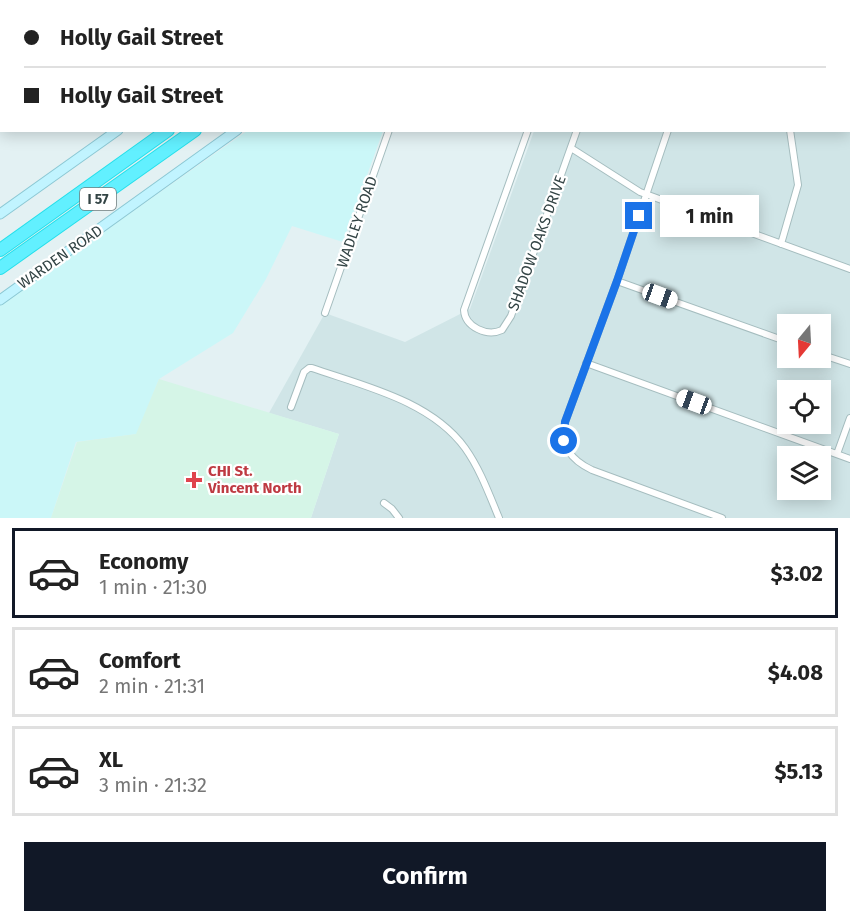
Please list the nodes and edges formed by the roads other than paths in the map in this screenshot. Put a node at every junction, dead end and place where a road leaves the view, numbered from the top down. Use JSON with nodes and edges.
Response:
{"nodes":[{"id":1,"x":115,"y":132,"type":"edge"},
{"id":2,"x":165,"y":132,"type":"edge"},
{"id":3,"x":192,"y":132,"type":"edge"},
{"id":4,"x":234,"y":132,"type":"edge"},
{"id":5,"x":388,"y":132,"type":"edge"},
{"id":6,"x":527,"y":132,"type":"edge"},
{"id":7,"x":576,"y":132,"type":"edge"},
{"id":8,"x":667,"y":132,"type":"edge"},
{"id":9,"x":790,"y":132,"type":"edge"},
{"id":10,"x":571,"y":148,"type":"junction"},
{"id":11,"x":646,"y":194,"type":"junction"},
{"id":12,"x":0,"y":214,"type":"edge"},
{"id":13,"x":781,"y":244,"type":"junction"},
{"id":14,"x":0,"y":250,"type":"edge"},
{"id":15,"x":0,"y":268,"type":"edge"},
{"id":16,"x":850,"y":269,"type":"edge"},
{"id":17,"x":617,"y":281,"type":"junction"},
{"id":18,"x":0,"y":300,"type":"edge"},
{"id":19,"x":325,"y":313,"type":"dead end"},
{"id":20,"x":777,"y":338,"type":"edge"},
{"id":21,"x":831,"y":358,"type":"edge"},
{"id":22,"x":586,"y":363,"type":"junction"},
{"id":23,"x":850,"y":364,"type":"edge"},
{"id":24,"x":291,"y":407,"type":"dead end"},
{"id":25,"x":850,"y":418,"type":"edge"},
{"id":26,"x":837,"y":454,"type":"junction"},
{"id":27,"x":850,"y":459,"type":"edge"},
{"id":28,"x":384,"y":503,"type":"dead end"},
{"id":29,"x":399,"y":518,"type":"edge"},
{"id":30,"x":499,"y":518,"type":"edge"},
{"id":31,"x":722,"y":518,"type":"edge"}],
"edges":[{"from":1,"to":12,"type":"main road"},
{"from":2,"to":14,"type":"highway","number":"I 57"},
{"from":3,"to":15,"type":"highway","number":"I 57"},
{"from":4,"to":18,"type":"main road","name":"WARDEN ROAD"},
{"from":5,"to":19,"type":"street","name":"WADLEY ROAD"},
{"from":6,"to":10,"type":"street","name":"SHADOW OAKS DRIVE"},
{"from":7,"to":10,"type":"street","name":"SHADOW OAKS DRIVE"},
{"from":8,"to":11,"type":"street"},
{"from":9,"to":13,"type":"street"},
{"from":10,"to":11,"type":"street"},
{"from":11,"to":13,"type":"street"},
{"from":11,"to":17,"type":"street"},
{"from":13,"to":16,"type":"street"},
{"from":17,"to":20,"type":"street"},
{"from":17,"to":22,"type":"street"},
{"from":21,"to":23,"type":"street"},
{"from":22,"to":26,"type":"street"},
{"from":22,"to":31,"type":"street"},
{"from":24,"to":30,"type":"street"},
{"from":25,"to":26,"type":"street"},
{"from":26,"to":27,"type":"street"},
{"from":28,"to":29,"type":"street"}]}
